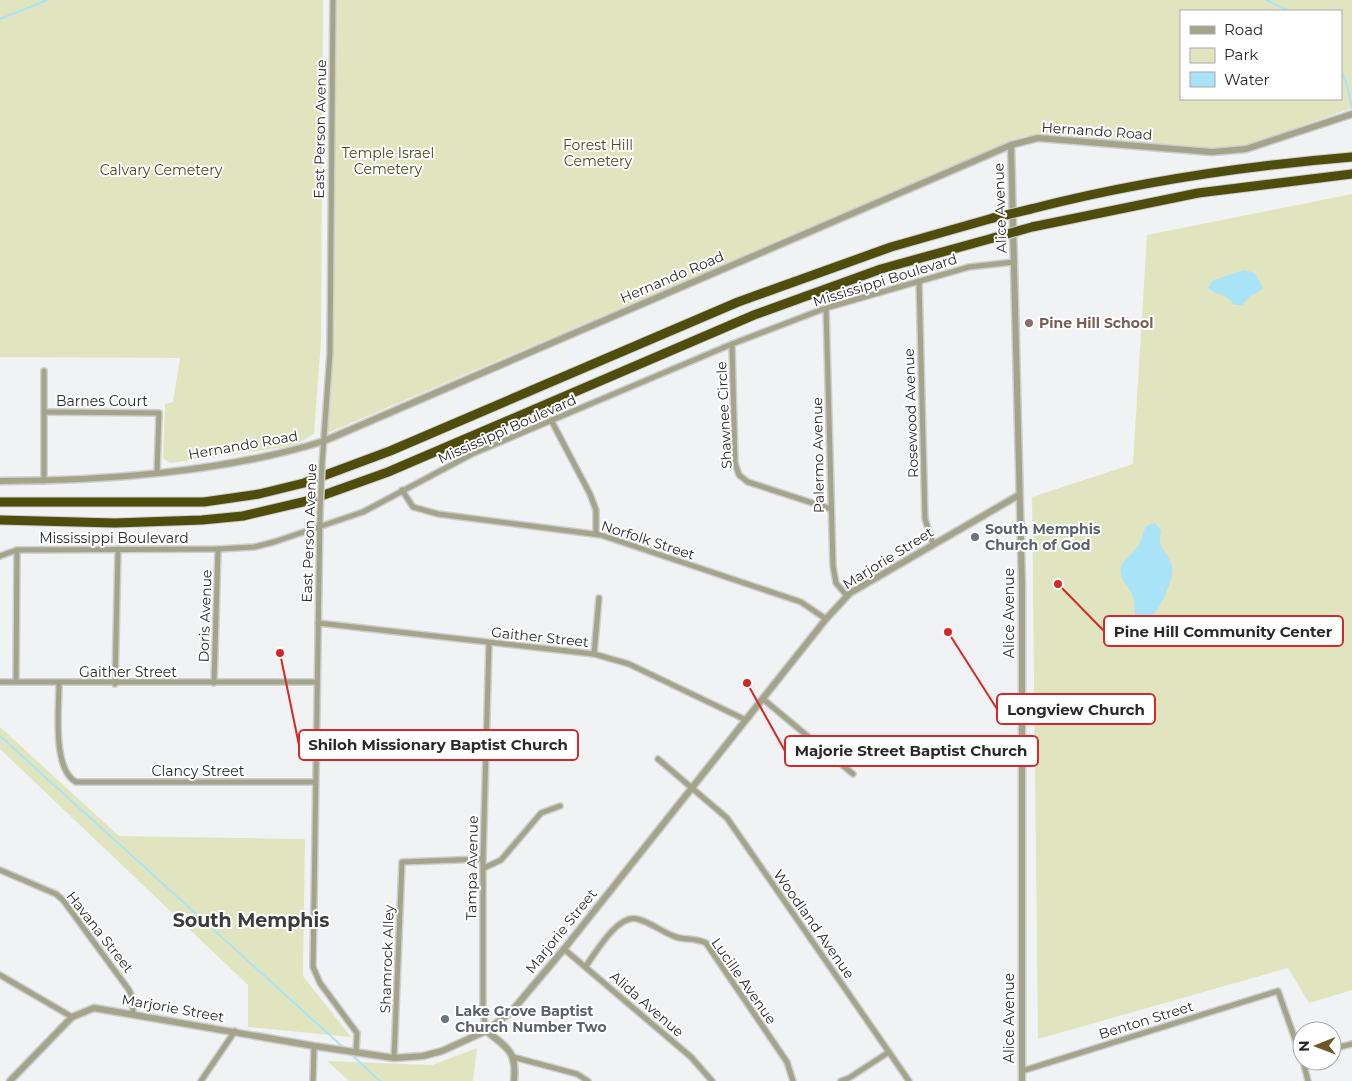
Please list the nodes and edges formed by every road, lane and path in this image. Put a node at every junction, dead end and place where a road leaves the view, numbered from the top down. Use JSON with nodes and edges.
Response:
{"nodes":[{"id":1,"x":333,"y":0,"type":"edge"},
{"id":2,"x":1352,"y":114,"type":"edge"},
{"id":3,"x":1011,"y":145,"type":"junction"},
{"id":4,"x":1352,"y":157,"type":"edge"},
{"id":5,"x":1352,"y":174,"type":"edge"},
{"id":6,"x":1014,"y":262,"type":"junction"},
{"id":7,"x":919,"y":281,"type":"junction"},
{"id":8,"x":826,"y":308,"type":"junction"},
{"id":9,"x":732,"y":344,"type":"junction"},
{"id":10,"x":44,"y":371,"type":"dead end"},
{"id":11,"x":44,"y":412,"type":"junction"},
{"id":12,"x":551,"y":420,"type":"junction"},
{"id":13,"x":324,"y":441,"type":"junction"},
{"id":14,"x":157,"y":473,"type":"junction"},
{"id":15,"x":0,"y":481,"type":"edge"},
{"id":16,"x":44,"y":481,"type":"junction"},
{"id":17,"x":402,"y":490,"type":"junction"},
{"id":18,"x":1020,"y":495,"type":"junction"},
{"id":19,"x":0,"y":502,"type":"edge"},
{"id":20,"x":831,"y":509,"type":"junction"},
{"id":21,"x":0,"y":520,"type":"edge"},
{"id":22,"x":320,"y":528,"type":"junction"},
{"id":23,"x":596,"y":534,"type":"junction"},
{"id":24,"x":933,"y":544,"type":"junction"},
{"id":25,"x":118,"y":549,"type":"junction"},
{"id":26,"x":218,"y":549,"type":"junction"},
{"id":27,"x":17,"y":550,"type":"junction"},
{"id":28,"x":0,"y":556,"type":"edge"},
{"id":29,"x":847,"y":596,"type":"junction"},
{"id":30,"x":599,"y":598,"type":"dead end"},
{"id":31,"x":826,"y":619,"type":"junction"},
{"id":32,"x":318,"y":623,"type":"junction"},
{"id":33,"x":489,"y":643,"type":"junction"},
{"id":34,"x":594,"y":654,"type":"junction"},
{"id":35,"x":0,"y":682,"type":"edge"},
{"id":36,"x":16,"y":682,"type":"junction"},
{"id":37,"x":316,"y":682,"type":"junction"},
{"id":38,"x":59,"y":683,"type":"junction"},
{"id":39,"x":214,"y":683,"type":"junction"},
{"id":40,"x":115,"y":684,"type":"junction"},
{"id":41,"x":763,"y":699,"type":"junction"},
{"id":42,"x":746,"y":720,"type":"junction"},
{"id":43,"x":658,"y":759,"type":"dead end"},
{"id":44,"x":853,"y":774,"type":"dead end"},
{"id":45,"x":315,"y":782,"type":"junction"},
{"id":46,"x":692,"y":788,"type":"junction"},
{"id":47,"x":560,"y":806,"type":"dead end"},
{"id":48,"x":483,"y":859,"type":"junction"},
{"id":49,"x":484,"y":868,"type":"junction"},
{"id":50,"x":0,"y":870,"type":"edge"},
{"id":51,"x":564,"y":949,"type":"junction"},
{"id":52,"x":586,"y":966,"type":"junction"},
{"id":53,"x":0,"y":976,"type":"edge"},
{"id":54,"x":133,"y":1013,"type":"junction"},
{"id":55,"x":72,"y":1017,"type":"junction"},
{"id":56,"x":1292,"y":1030,"type":"edge"},
{"id":57,"x":235,"y":1031,"type":"junction"},
{"id":58,"x":486,"y":1031,"type":"junction"},
{"id":59,"x":314,"y":1046,"type":"junction"},
{"id":60,"x":889,"y":1052,"type":"junction"},
{"id":61,"x":356,"y":1053,"type":"junction"},
{"id":62,"x":513,"y":1057,"type":"junction"},
{"id":63,"x":394,"y":1058,"type":"junction"},
{"id":64,"x":1022,"y":1071,"type":"junction"},
{"id":65,"x":10,"y":1081,"type":"edge"},
{"id":66,"x":201,"y":1081,"type":"edge"},
{"id":67,"x":313,"y":1081,"type":"edge"},
{"id":68,"x":514,"y":1081,"type":"edge"},
{"id":69,"x":588,"y":1081,"type":"edge"},
{"id":70,"x":712,"y":1081,"type":"edge"},
{"id":71,"x":793,"y":1081,"type":"edge"},
{"id":72,"x":840,"y":1081,"type":"edge"},
{"id":73,"x":909,"y":1081,"type":"edge"},
{"id":74,"x":1022,"y":1081,"type":"edge"}],
"edges":[{"from":1,"to":13,"type":"street","name":"East Person Avenue"},
{"from":2,"to":3,"type":"street","name":"Hernando Road"},
{"from":3,"to":6,"type":"street","name":"Alice Avenue"},
{"from":3,"to":13,"type":"street","name":"Hernando Road"},
{"from":4,"to":19,"type":"highway","bridge":true},
{"from":5,"to":21,"type":"highway","bridge":true},
{"from":6,"to":7,"type":"street","name":"Mississippi Boulevard"},
{"from":6,"to":18,"type":"street","name":"Alice Avenue"},
{"from":7,"to":8,"type":"street","name":"Mississippi Boulevard"},
{"from":7,"to":24,"type":"street","name":"Rosewood Avenue"},
{"from":8,"to":9,"type":"street","name":"Mississippi Boulevard"},
{"from":8,"to":20,"type":"street","name":"Palermo Avenue"},
{"from":9,"to":12,"type":"street","name":"Mississippi Boulevard"},
{"from":9,"to":20,"type":"street","name":"Shawnee Circle"},
{"from":10,"to":11,"type":"street"},
{"from":11,"to":14,"type":"street","name":"Barnes Court"},
{"from":11,"to":16,"type":"street"},
{"from":12,"to":17,"type":"street","name":"Mississippi Boulevard"},
{"from":12,"to":23,"type":"street"},
{"from":13,"to":14,"type":"street","name":"Hernando Road"},
{"from":13,"to":22,"type":"street","name":"East Person Avenue","bridge":true},
{"from":14,"to":16,"type":"street","name":"Hernando Road"},
{"from":15,"to":16,"type":"street","name":"Hernando Road"},
{"from":17,"to":22,"type":"street","name":"Mississippi Boulevard"},
{"from":17,"to":23,"type":"street","name":"Norfolk Street"},
{"from":18,"to":24,"type":"street","name":"Marjorie Street"},
{"from":18,"to":64,"type":"street","name":"Alice Avenue"},
{"from":20,"to":29,"type":"street","name":"Palermo Avenue"},
{"from":22,"to":26,"type":"street","name":"Mississippi Boulevard"},
{"from":22,"to":32,"type":"street","name":"East Person Avenue"},
{"from":23,"to":31,"type":"street","name":"Norfolk Street"},
{"from":24,"to":29,"type":"street","name":"Marjorie Street"},
{"from":25,"to":26,"type":"street","name":"Mississippi Boulevard"},
{"from":25,"to":27,"type":"street","name":"Mississippi Boulevard"},
{"from":25,"to":40,"type":"street"},
{"from":26,"to":39,"type":"street","name":"Doris Avenue"},
{"from":27,"to":28,"type":"street","name":"Mississippi Boulevard"},
{"from":27,"to":36,"type":"street"},
{"from":29,"to":31,"type":"street","name":"Marjorie Street"},
{"from":30,"to":34,"type":"street"},
{"from":31,"to":41,"type":"street","name":"Marjorie Street"},
{"from":32,"to":33,"type":"street","name":"Gaither Street"},
{"from":32,"to":37,"type":"street","name":"East Person Avenue"},
{"from":33,"to":34,"type":"street","name":"Gaither Street"},
{"from":33,"to":48,"type":"street","name":"Tampa Avenue"},
{"from":34,"to":42,"type":"street","name":"Gaither Street"},
{"from":35,"to":36,"type":"street","name":"Gaither Street"},
{"from":36,"to":38,"type":"street","name":"Gaither Street"},
{"from":37,"to":39,"type":"street","name":"Gaither Street"},
{"from":37,"to":45,"type":"street","name":"East Person Avenue"},
{"from":38,"to":40,"type":"street","name":"Gaither Street"},
{"from":38,"to":45,"type":"street","name":"Clancy Street"},
{"from":39,"to":40,"type":"street","name":"Gaither Street"},
{"from":41,"to":42,"type":"street","name":"Marjorie Street"},
{"from":41,"to":44,"type":"street"},
{"from":42,"to":46,"type":"street","name":"Marjorie Street"},
{"from":43,"to":46,"type":"street","name":"Woodland Avenue"},
{"from":45,"to":61,"type":"street","name":"East Person Avenue"},
{"from":46,"to":51,"type":"street","name":"Marjorie Street"},
{"from":46,"to":60,"type":"street","name":"Woodland Avenue"},
{"from":47,"to":49,"type":"street"},
{"from":48,"to":49,"type":"street","name":"Tampa Avenue"},
{"from":48,"to":63,"type":"street","name":"Shamrock Alley"},
{"from":49,"to":58,"type":"street","name":"Tampa Avenue"},
{"from":50,"to":54,"type":"street","name":"Havana Street"},
{"from":51,"to":52,"type":"street","name":"Alida Avenue"},
{"from":51,"to":58,"type":"street","name":"Marjorie Street"},
{"from":52,"to":70,"type":"street","name":"Alida Avenue"},
{"from":52,"to":71,"type":"street","name":"Lucille Avenue"},
{"from":53,"to":55,"type":"street"},
{"from":54,"to":55,"type":"street","name":"Marjorie Street"},
{"from":54,"to":57,"type":"street","name":"Marjorie Street"},
{"from":55,"to":65,"type":"street","name":"Marjorie Street"},
{"from":56,"to":64,"type":"street","name":"Benton Street"},
{"from":57,"to":59,"type":"street","name":"Marjorie Street"},
{"from":57,"to":66,"type":"street"},
{"from":58,"to":62,"type":"street"},
{"from":58,"to":63,"type":"street","name":"Marjorie Street"},
{"from":59,"to":61,"type":"street","name":"Marjorie Street"},
{"from":59,"to":67,"type":"street"},
{"from":60,"to":72,"type":"street"},
{"from":60,"to":73,"type":"street","name":"Woodland Avenue"},
{"from":61,"to":63,"type":"street","name":"Marjorie Street"},
{"from":62,"to":68,"type":"street"},
{"from":62,"to":69,"type":"street"},
{"from":64,"to":74,"type":"street","name":"Alice Avenue"}]}
